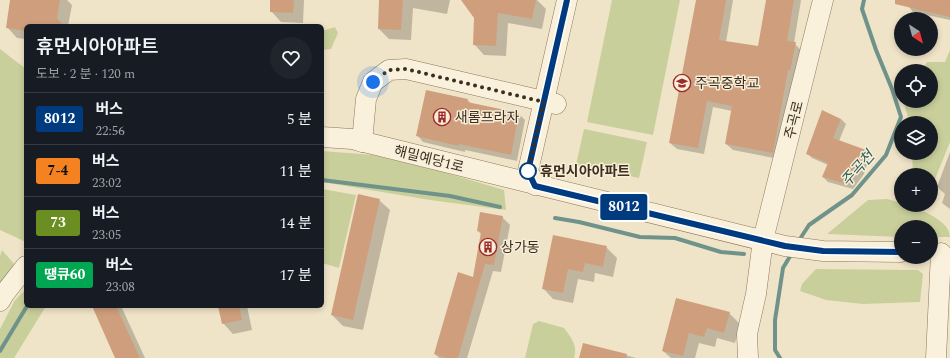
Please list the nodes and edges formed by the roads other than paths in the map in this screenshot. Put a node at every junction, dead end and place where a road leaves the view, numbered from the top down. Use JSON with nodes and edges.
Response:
{"nodes":[{"id":1,"x":567,"y":0,"type":"edge"},
{"id":2,"x":580,"y":0,"type":"edge"},
{"id":3,"x":823,"y":0,"type":"edge"},
{"id":4,"x":550,"y":103,"type":"junction"},
{"id":5,"x":324,"y":137,"type":"edge"},
{"id":6,"x":362,"y":142,"type":"junction"},
{"id":7,"x":535,"y":186,"type":"junction"},
{"id":8,"x":763,"y":240,"type":"junction"},
{"id":9,"x":894,"y":252,"type":"edge"},
{"id":10,"x":941,"y":253,"type":"edge"},
{"id":11,"x":24,"y":269,"type":"edge"},
{"id":12,"x":0,"y":301,"type":"edge"},
{"id":13,"x":748,"y":358,"type":"edge"},
{"id":14,"x":936,"y":358,"type":"edge"}],
"edges":[{"from":1,"to":4,"type":"street"},
{"from":2,"to":4,"type":"street"},
{"from":3,"to":8,"type":"street","name":"주곡로"},
{"from":4,"to":6,"type":"street"},
{"from":4,"to":7,"type":"street"},
{"from":5,"to":6,"type":"street","name":"해밀예당1로"},
{"from":6,"to":7,"type":"street","name":"해밀예당1로"},
{"from":7,"to":8,"type":"street"},
{"from":8,"to":9,"type":"street"},
{"from":8,"to":13,"type":"street","name":"주곡로"},
{"from":10,"to":14,"type":"street"},
{"from":11,"to":12,"type":"street"}]}
